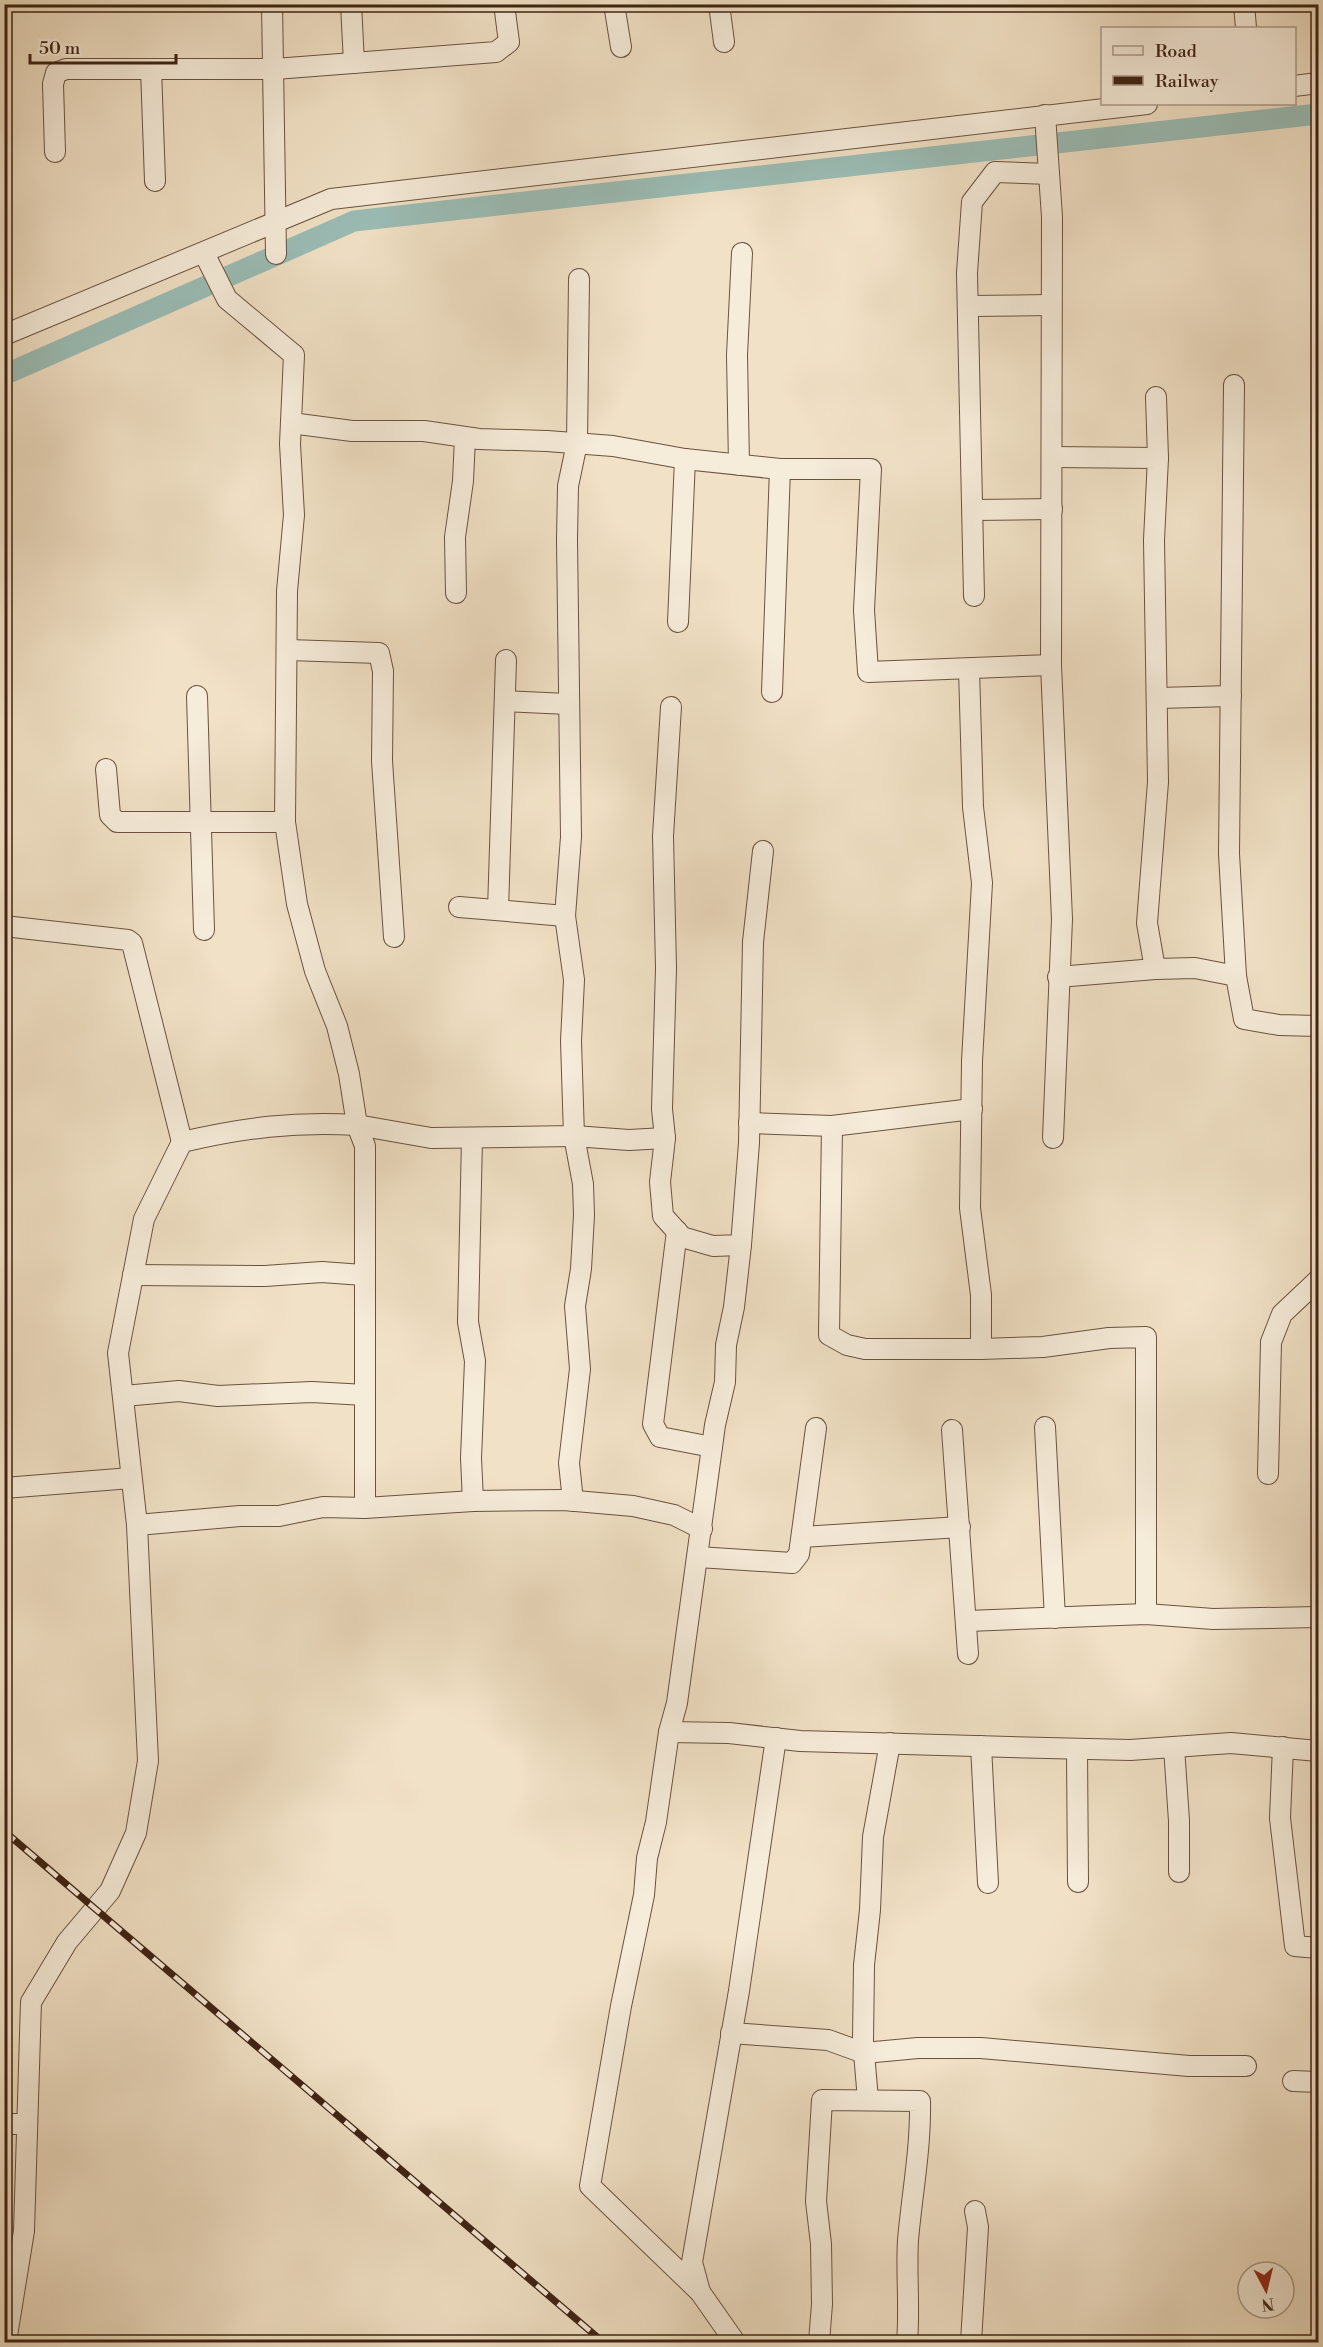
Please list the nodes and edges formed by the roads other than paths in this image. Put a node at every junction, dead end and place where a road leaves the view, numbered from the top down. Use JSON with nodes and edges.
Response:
{"nodes":[{"id":1,"x":272,"y":4,"type":"edge"},
{"id":2,"x":351,"y":4,"type":"edge"},
{"id":3,"x":504,"y":4,"type":"edge"},
{"id":4,"x":614,"y":4,"type":"edge"},
{"id":5,"x":719,"y":4,"type":"edge"},
{"id":6,"x":1244,"y":4,"type":"edge"},
{"id":7,"x":1246,"y":27,"type":"edge"},
{"id":8,"x":724,"y":42,"type":"dead end"},
{"id":9,"x":621,"y":47,"type":"dead end"},
{"id":10,"x":354,"y":63,"type":"junction"},
{"id":11,"x":152,"y":69,"type":"junction"},
{"id":12,"x":275,"y":69,"type":"junction"},
{"id":13,"x":1318,"y":83,"type":"edge"},
{"id":14,"x":1296,"y":86,"type":"edge"},
{"id":15,"x":1138,"y":105,"type":"edge"},
{"id":16,"x":1045,"y":116,"type":"junction"},
{"id":17,"x":55,"y":152,"type":"dead end"},
{"id":18,"x":1049,"y":169,"type":"junction"},
{"id":19,"x":155,"y":181,"type":"dead end"},
{"id":20,"x":277,"y":222,"type":"junction"},
{"id":21,"x":204,"y":253,"type":"junction"},
{"id":22,"x":742,"y":253,"type":"dead end"},
{"id":23,"x":276,"y":254,"type":"dead end"},
{"id":24,"x":579,"y":279,"type":"dead end"},
{"id":25,"x":1050,"y":305,"type":"junction"},
{"id":26,"x":968,"y":306,"type":"junction"},
{"id":27,"x":4,"y":335,"type":"edge"},
{"id":28,"x":1234,"y":385,"type":"dead end"},
{"id":29,"x":1156,"y":397,"type":"dead end"},
{"id":30,"x":291,"y":423,"type":"junction"},
{"id":31,"x":465,"y":438,"type":"junction"},
{"id":32,"x":577,"y":443,"type":"junction"},
{"id":33,"x":1052,"y":457,"type":"junction"},
{"id":34,"x":1158,"y":458,"type":"junction"},
{"id":35,"x":685,"y":459,"type":"junction"},
{"id":36,"x":739,"y":465,"type":"junction"},
{"id":37,"x":780,"y":469,"type":"junction"},
{"id":38,"x":1052,"y":509,"type":"junction"},
{"id":39,"x":973,"y":510,"type":"junction"},
{"id":40,"x":456,"y":593,"type":"dead end"},
{"id":41,"x":974,"y":596,"type":"dead end"},
{"id":42,"x":678,"y":622,"type":"dead end"},
{"id":43,"x":288,"y":650,"type":"junction"},
{"id":44,"x":506,"y":660,"type":"dead end"},
{"id":45,"x":1052,"y":665,"type":"junction"},
{"id":46,"x":969,"y":669,"type":"junction"},
{"id":47,"x":772,"y":692,"type":"dead end"},
{"id":48,"x":197,"y":696,"type":"dead end"},
{"id":49,"x":1231,"y":696,"type":"junction"},
{"id":50,"x":1159,"y":699,"type":"junction"},
{"id":51,"x":505,"y":702,"type":"junction"},
{"id":52,"x":568,"y":704,"type":"junction"},
{"id":53,"x":670,"y":707,"type":"dead end"},
{"id":54,"x":106,"y":769,"type":"dead end"},
{"id":55,"x":200,"y":822,"type":"junction"},
{"id":56,"x":285,"y":822,"type":"junction"},
{"id":57,"x":763,"y":851,"type":"dead end"},
{"id":58,"x":459,"y":907,"type":"dead end"},
{"id":59,"x":498,"y":910,"type":"junction"},
{"id":60,"x":565,"y":916,"type":"junction"},
{"id":61,"x":4,"y":926,"type":"edge"},
{"id":62,"x":204,"y":930,"type":"dead end"},
{"id":63,"x":394,"y":937,"type":"dead end"},
{"id":64,"x":1155,"y":969,"type":"junction"},
{"id":65,"x":1236,"y":976,"type":"junction"},
{"id":66,"x":1058,"y":977,"type":"junction"},
{"id":67,"x":1318,"y":1026,"type":"edge"},
{"id":68,"x":972,"y":1109,"type":"junction"},
{"id":69,"x":749,"y":1123,"type":"junction"},
{"id":70,"x":357,"y":1125,"type":"junction"},
{"id":71,"x":832,"y":1126,"type":"junction"},
{"id":72,"x":574,"y":1136,"type":"junction"},
{"id":73,"x":472,"y":1138,"type":"junction"},
{"id":74,"x":665,"y":1138,"type":"junction"},
{"id":75,"x":1053,"y":1138,"type":"dead end"},
{"id":76,"x":182,"y":1142,"type":"junction"},
{"id":77,"x":677,"y":1231,"type":"junction"},
{"id":78,"x":741,"y":1245,"type":"junction"},
{"id":79,"x":134,"y":1275,"type":"junction"},
{"id":80,"x":363,"y":1275,"type":"junction"},
{"id":81,"x":1318,"y":1280,"type":"edge"},
{"id":82,"x":981,"y":1349,"type":"junction"},
{"id":83,"x":365,"y":1395,"type":"junction"},
{"id":84,"x":124,"y":1396,"type":"junction"},
{"id":85,"x":1045,"y":1427,"type":"dead end"},
{"id":86,"x":816,"y":1428,"type":"dead end"},
{"id":87,"x":952,"y":1430,"type":"dead end"},
{"id":88,"x":712,"y":1447,"type":"junction"},
{"id":89,"x":1268,"y":1474,"type":"dead end"},
{"id":90,"x":131,"y":1478,"type":"junction"},
{"id":91,"x":4,"y":1488,"type":"edge"},
{"id":92,"x":473,"y":1501,"type":"junction"},
{"id":93,"x":573,"y":1501,"type":"junction"},
{"id":94,"x":365,"y":1508,"type":"junction"},
{"id":95,"x":137,"y":1525,"type":"junction"},
{"id":96,"x":960,"y":1527,"type":"junction"},
{"id":97,"x":702,"y":1529,"type":"junction"},
{"id":98,"x":802,"y":1537,"type":"junction"},
{"id":99,"x":698,"y":1557,"type":"junction"},
{"id":100,"x":1146,"y":1614,"type":"junction"},
{"id":101,"x":1318,"y":1617,"type":"edge"},
{"id":102,"x":1054,"y":1618,"type":"junction"},
{"id":103,"x":968,"y":1621,"type":"junction"},
{"id":104,"x":968,"y":1654,"type":"dead end"},
{"id":105,"x":669,"y":1732,"type":"junction"},
{"id":106,"x":776,"y":1738,"type":"junction"},
{"id":107,"x":890,"y":1743,"type":"junction"},
{"id":108,"x":981,"y":1746,"type":"junction"},
{"id":109,"x":1174,"y":1747,"type":"junction"},
{"id":110,"x":1283,"y":1748,"type":"junction"},
{"id":111,"x":1077,"y":1749,"type":"junction"},
{"id":112,"x":1318,"y":1751,"type":"edge"},
{"id":113,"x":1179,"y":1872,"type":"dead end"},
{"id":114,"x":1078,"y":1882,"type":"dead end"},
{"id":115,"x":988,"y":1883,"type":"dead end"},
{"id":116,"x":1318,"y":1948,"type":"edge"},
{"id":117,"x":731,"y":2033,"type":"junction"},
{"id":118,"x":864,"y":2053,"type":"junction"},
{"id":119,"x":1246,"y":2066,"type":"dead end"},
{"id":120,"x":1293,"y":2081,"type":"dead end"},
{"id":121,"x":1318,"y":2082,"type":"edge"},
{"id":122,"x":868,"y":2100,"type":"junction"},
{"id":123,"x":4,"y":2124,"type":"edge"},
{"id":124,"x":27,"y":2124,"type":"junction"},
{"id":125,"x":975,"y":2211,"type":"dead end"},
{"id":126,"x":700,"y":2292,"type":"junction"},
{"id":127,"x":6,"y":2343,"type":"edge"},
{"id":128,"x":735,"y":2343,"type":"edge"},
{"id":129,"x":819,"y":2343,"type":"edge"},
{"id":130,"x":907,"y":2343,"type":"edge"},
{"id":131,"x":971,"y":2343,"type":"edge"}],
"edges":[{"from":1,"to":12,"type":"street"},
{"from":2,"to":10,"type":"street"},
{"from":3,"to":10,"type":"street"},
{"from":4,"to":9,"type":"street"},
{"from":5,"to":8,"type":"street"},
{"from":6,"to":7,"type":"street"},
{"from":10,"to":12,"type":"street"},
{"from":11,"to":12,"type":"street"},
{"from":11,"to":17,"type":"street"},
{"from":11,"to":19,"type":"street"},
{"from":12,"to":20,"type":"street"},
{"from":13,"to":14,"type":"street"},
{"from":15,"to":16,"type":"street"},
{"from":16,"to":18,"type":"street"},
{"from":16,"to":20,"type":"street"},
{"from":18,"to":25,"type":"street"},
{"from":18,"to":26,"type":"street"},
{"from":20,"to":21,"type":"street"},
{"from":20,"to":23,"type":"street"},
{"from":21,"to":27,"type":"street"},
{"from":21,"to":30,"type":"street"},
{"from":22,"to":36,"type":"street"},
{"from":24,"to":32,"type":"street"},
{"from":25,"to":26,"type":"street"},
{"from":25,"to":33,"type":"street"},
{"from":26,"to":39,"type":"street"},
{"from":28,"to":49,"type":"street"},
{"from":29,"to":34,"type":"street"},
{"from":30,"to":31,"type":"street"},
{"from":30,"to":43,"type":"street"},
{"from":31,"to":32,"type":"street"},
{"from":31,"to":40,"type":"street"},
{"from":32,"to":35,"type":"street"},
{"from":32,"to":52,"type":"street"},
{"from":33,"to":34,"type":"street"},
{"from":33,"to":38,"type":"street"},
{"from":34,"to":50,"type":"street"},
{"from":35,"to":36,"type":"street"},
{"from":35,"to":42,"type":"street"},
{"from":36,"to":37,"type":"street"},
{"from":37,"to":46,"type":"street"},
{"from":37,"to":47,"type":"street"},
{"from":38,"to":39,"type":"street"},
{"from":38,"to":45,"type":"street"},
{"from":39,"to":41,"type":"street"},
{"from":43,"to":56,"type":"street"},
{"from":43,"to":63,"type":"street"},
{"from":44,"to":51,"type":"street"},
{"from":45,"to":46,"type":"street"},
{"from":45,"to":66,"type":"street"},
{"from":46,"to":68,"type":"street"},
{"from":48,"to":55,"type":"street"},
{"from":49,"to":50,"type":"street"},
{"from":49,"to":65,"type":"street"},
{"from":50,"to":64,"type":"street"},
{"from":51,"to":52,"type":"street"},
{"from":51,"to":59,"type":"street"},
{"from":52,"to":60,"type":"street"},
{"from":53,"to":74,"type":"street"},
{"from":54,"to":55,"type":"street"},
{"from":55,"to":56,"type":"street"},
{"from":55,"to":62,"type":"street"},
{"from":56,"to":70,"type":"street"},
{"from":57,"to":69,"type":"street"},
{"from":58,"to":59,"type":"street"},
{"from":59,"to":60,"type":"street"},
{"from":60,"to":72,"type":"street"},
{"from":61,"to":76,"type":"street"},
{"from":64,"to":65,"type":"street"},
{"from":64,"to":66,"type":"street"},
{"from":65,"to":67,"type":"street"},
{"from":66,"to":75,"type":"street"},
{"from":68,"to":71,"type":"street"},
{"from":68,"to":82,"type":"street"},
{"from":69,"to":71,"type":"street"},
{"from":69,"to":78,"type":"street"},
{"from":70,"to":73,"type":"street"},
{"from":70,"to":76,"type":"street"},
{"from":70,"to":80,"type":"street"},
{"from":71,"to":82,"type":"street"},
{"from":72,"to":73,"type":"street"},
{"from":72,"to":74,"type":"street"},
{"from":72,"to":93,"type":"street"},
{"from":73,"to":92,"type":"street"},
{"from":74,"to":77,"type":"street"},
{"from":76,"to":79,"type":"street"},
{"from":77,"to":78,"type":"street"},
{"from":77,"to":88,"type":"street"},
{"from":78,"to":88,"type":"street"},
{"from":79,"to":80,"type":"street"},
{"from":79,"to":84,"type":"street"},
{"from":80,"to":83,"type":"street"},
{"from":81,"to":89,"type":"street"},
{"from":82,"to":100,"type":"street"},
{"from":83,"to":84,"type":"street"},
{"from":83,"to":94,"type":"street"},
{"from":84,"to":90,"type":"street"},
{"from":85,"to":102,"type":"street"},
{"from":86,"to":98,"type":"street"},
{"from":87,"to":96,"type":"street"},
{"from":88,"to":97,"type":"street"},
{"from":90,"to":91,"type":"street"},
{"from":90,"to":95,"type":"street"},
{"from":92,"to":93,"type":"street"},
{"from":92,"to":94,"type":"street"},
{"from":93,"to":97,"type":"street"},
{"from":94,"to":95,"type":"street"},
{"from":95,"to":124,"type":"street"},
{"from":96,"to":98,"type":"street"},
{"from":96,"to":103,"type":"street"},
{"from":97,"to":99,"type":"street"},
{"from":98,"to":99,"type":"street"},
{"from":99,"to":105,"type":"street"},
{"from":100,"to":101,"type":"street"},
{"from":100,"to":102,"type":"street"},
{"from":102,"to":103,"type":"street"},
{"from":103,"to":104,"type":"street"},
{"from":105,"to":106,"type":"street"},
{"from":105,"to":126,"type":"street"},
{"from":106,"to":107,"type":"street"},
{"from":106,"to":117,"type":"street"},
{"from":107,"to":108,"type":"street"},
{"from":107,"to":118,"type":"street"},
{"from":108,"to":111,"type":"street"},
{"from":108,"to":115,"type":"street"},
{"from":109,"to":110,"type":"street"},
{"from":109,"to":111,"type":"street"},
{"from":109,"to":113,"type":"street"},
{"from":110,"to":112,"type":"street"},
{"from":110,"to":116,"type":"street"},
{"from":111,"to":114,"type":"street"},
{"from":117,"to":118,"type":"street"},
{"from":117,"to":126,"type":"street"},
{"from":118,"to":119,"type":"street"},
{"from":118,"to":122,"type":"street"},
{"from":120,"to":121,"type":"street"},
{"from":122,"to":129,"type":"street"},
{"from":122,"to":130,"type":"street"},
{"from":123,"to":124,"type":"street"},
{"from":124,"to":127,"type":"street"},
{"from":125,"to":131,"type":"street"},
{"from":126,"to":128,"type":"street"}]}
